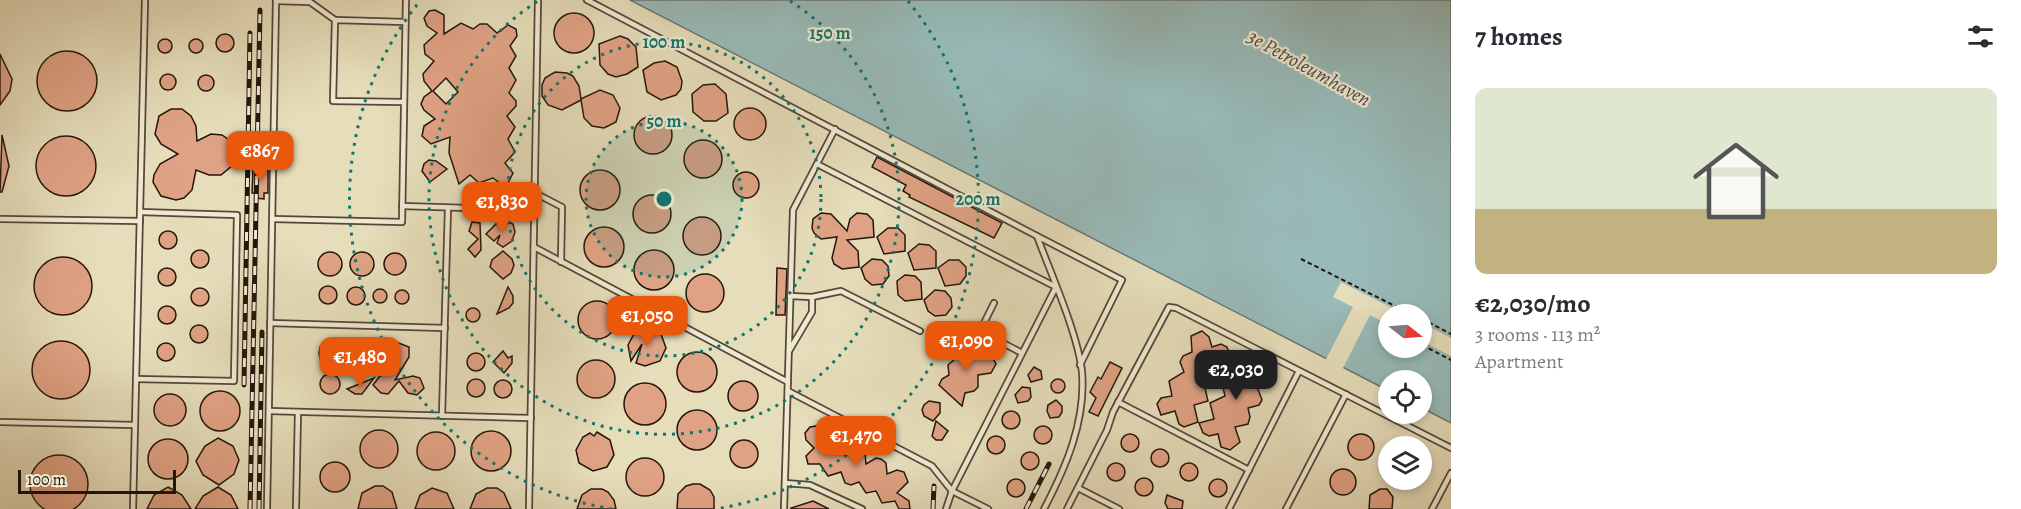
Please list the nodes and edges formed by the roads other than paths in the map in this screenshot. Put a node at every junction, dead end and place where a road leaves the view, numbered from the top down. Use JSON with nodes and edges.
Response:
{"nodes":[{"id":1,"x":145,"y":0,"type":"edge"},
{"id":2,"x":276,"y":0,"type":"edge"},
{"id":3,"x":406,"y":0,"type":"edge"},
{"id":4,"x":538,"y":0,"type":"edge"},
{"id":5,"x":587,"y":0,"type":"edge"},
{"id":6,"x":335,"y":20,"type":"junction"},
{"id":7,"x":405,"y":22,"type":"junction"},
{"id":8,"x":403,"y":102,"type":"junction"},
{"id":9,"x":835,"y":129,"type":"junction"},
{"id":10,"x":817,"y":164,"type":"junction"},
{"id":11,"x":535,"y":193,"type":"junction"},
{"id":12,"x":402,"y":206,"type":"junction"},
{"id":13,"x":448,"y":208,"type":"junction"},
{"id":14,"x":534,"y":210,"type":"junction"},
{"id":15,"x":140,"y":212,"type":"junction"},
{"id":16,"x":0,"y":219,"type":"edge"},
{"id":17,"x":273,"y":219,"type":"junction"},
{"id":18,"x":140,"y":221,"type":"junction"},
{"id":19,"x":1037,"y":236,"type":"junction"},
{"id":20,"x":534,"y":247,"type":"junction"},
{"id":21,"x":561,"y":262,"type":"junction"},
{"id":22,"x":1056,"y":287,"type":"junction"},
{"id":23,"x":790,"y":296,"type":"junction"},
{"id":24,"x":812,"y":297,"type":"junction"},
{"id":25,"x":994,"y":303,"type":"dead end"},
{"id":26,"x":270,"y":323,"type":"junction"},
{"id":27,"x":445,"y":328,"type":"junction"},
{"id":28,"x":920,"y":331,"type":"dead end"},
{"id":29,"x":789,"y":352,"type":"junction"},
{"id":30,"x":1022,"y":353,"type":"junction"},
{"id":31,"x":1080,"y":364,"type":"junction"},
{"id":32,"x":1299,"y":371,"type":"junction"},
{"id":33,"x":136,"y":379,"type":"junction"},
{"id":34,"x":788,"y":382,"type":"junction"},
{"id":35,"x":788,"y":391,"type":"junction"},
{"id":36,"x":1346,"y":394,"type":"junction"},
{"id":37,"x":1118,"y":402,"type":"junction"},
{"id":38,"x":269,"y":411,"type":"junction"},
{"id":39,"x":298,"y":412,"type":"junction"},
{"id":40,"x":442,"y":416,"type":"junction"},
{"id":41,"x":531,"y":418,"type":"junction"},
{"id":42,"x":0,"y":422,"type":"edge"},
{"id":43,"x":135,"y":425,"type":"junction"},
{"id":44,"x":1451,"y":448,"type":"edge"},
{"id":45,"x":1249,"y":470,"type":"junction"},
{"id":46,"x":1451,"y":473,"type":"edge"},
{"id":47,"x":785,"y":483,"type":"junction"},
{"id":48,"x":1078,"y":488,"type":"junction"},
{"id":49,"x":952,"y":491,"type":"junction"},
{"id":50,"x":133,"y":509,"type":"edge"},
{"id":51,"x":267,"y":509,"type":"edge"},
{"id":52,"x":296,"y":509,"type":"edge"},
{"id":53,"x":529,"y":509,"type":"edge"},
{"id":54,"x":784,"y":509,"type":"edge"},
{"id":55,"x":862,"y":509,"type":"edge"},
{"id":56,"x":946,"y":509,"type":"edge"},
{"id":57,"x":988,"y":509,"type":"edge"},
{"id":58,"x":1044,"y":509,"type":"edge"},
{"id":59,"x":1067,"y":509,"type":"edge"},
{"id":60,"x":1119,"y":509,"type":"edge"},
{"id":61,"x":1229,"y":509,"type":"edge"},
{"id":62,"x":1286,"y":509,"type":"edge"},
{"id":63,"x":1432,"y":509,"type":"edge"}],
"edges":[{"from":1,"to":15,"type":"lane"},
{"from":2,"to":6,"type":"lane"},
{"from":2,"to":17,"type":"lane"},
{"from":3,"to":7,"type":"lane"},
{"from":4,"to":11,"type":"lane"},
{"from":5,"to":9,"type":"lane"},
{"from":6,"to":7,"type":"lane"},
{"from":6,"to":8,"type":"lane"},
{"from":7,"to":8,"type":"lane"},
{"from":8,"to":12,"type":"lane"},
{"from":9,"to":10,"type":"lane"},
{"from":9,"to":19,"type":"lane"},
{"from":10,"to":22,"type":"lane"},
{"from":10,"to":23,"type":"lane"},
{"from":11,"to":14,"type":"lane"},
{"from":11,"to":21,"type":"lane"},
{"from":12,"to":13,"type":"lane"},
{"from":12,"to":17,"type":"lane"},
{"from":13,"to":14,"type":"lane"},
{"from":13,"to":27,"type":"lane"},
{"from":14,"to":20,"type":"lane"},
{"from":15,"to":18,"type":"lane"},
{"from":15,"to":33,"type":"lane"},
{"from":16,"to":18,"type":"lane"},
{"from":17,"to":26,"type":"lane"},
{"from":18,"to":33,"type":"lane"},
{"from":19,"to":22,"type":"lane"},
{"from":19,"to":31,"type":"lane"},
{"from":20,"to":21,"type":"lane"},
{"from":20,"to":41,"type":"lane"},
{"from":21,"to":34,"type":"lane"},
{"from":22,"to":30,"type":"lane"},
{"from":22,"to":31,"type":"lane"},
{"from":23,"to":24,"type":"lane"},
{"from":23,"to":29,"type":"lane"},
{"from":24,"to":28,"type":"lane"},
{"from":24,"to":29,"type":"lane"},
{"from":25,"to":30,"type":"lane"},
{"from":26,"to":27,"type":"lane"},
{"from":26,"to":38,"type":"lane"},
{"from":27,"to":40,"type":"lane"},
{"from":29,"to":34,"type":"lane"},
{"from":30,"to":49,"type":"lane"},
{"from":31,"to":58,"type":"lane"},
{"from":32,"to":36,"type":"lane"},
{"from":32,"to":37,"type":"lane"},
{"from":32,"to":45,"type":"lane"},
{"from":33,"to":43,"type":"lane"},
{"from":34,"to":35,"type":"lane"},
{"from":35,"to":47,"type":"lane"},
{"from":35,"to":49,"type":"lane"},
{"from":36,"to":44,"type":"lane"},
{"from":36,"to":62,"type":"lane"},
{"from":37,"to":45,"type":"lane"},
{"from":37,"to":48,"type":"lane"},
{"from":38,"to":39,"type":"lane"},
{"from":38,"to":51,"type":"lane"},
{"from":39,"to":40,"type":"lane"},
{"from":39,"to":52,"type":"lane"},
{"from":40,"to":41,"type":"lane"},
{"from":41,"to":53,"type":"lane"},
{"from":42,"to":43,"type":"lane"},
{"from":43,"to":50,"type":"lane"},
{"from":45,"to":61,"type":"lane"},
{"from":46,"to":63,"type":"lane"},
{"from":47,"to":54,"type":"lane"},
{"from":47,"to":55,"type":"lane"},
{"from":48,"to":59,"type":"lane"},
{"from":48,"to":60,"type":"lane"},
{"from":49,"to":56,"type":"lane"},
{"from":49,"to":57,"type":"lane"}]}
